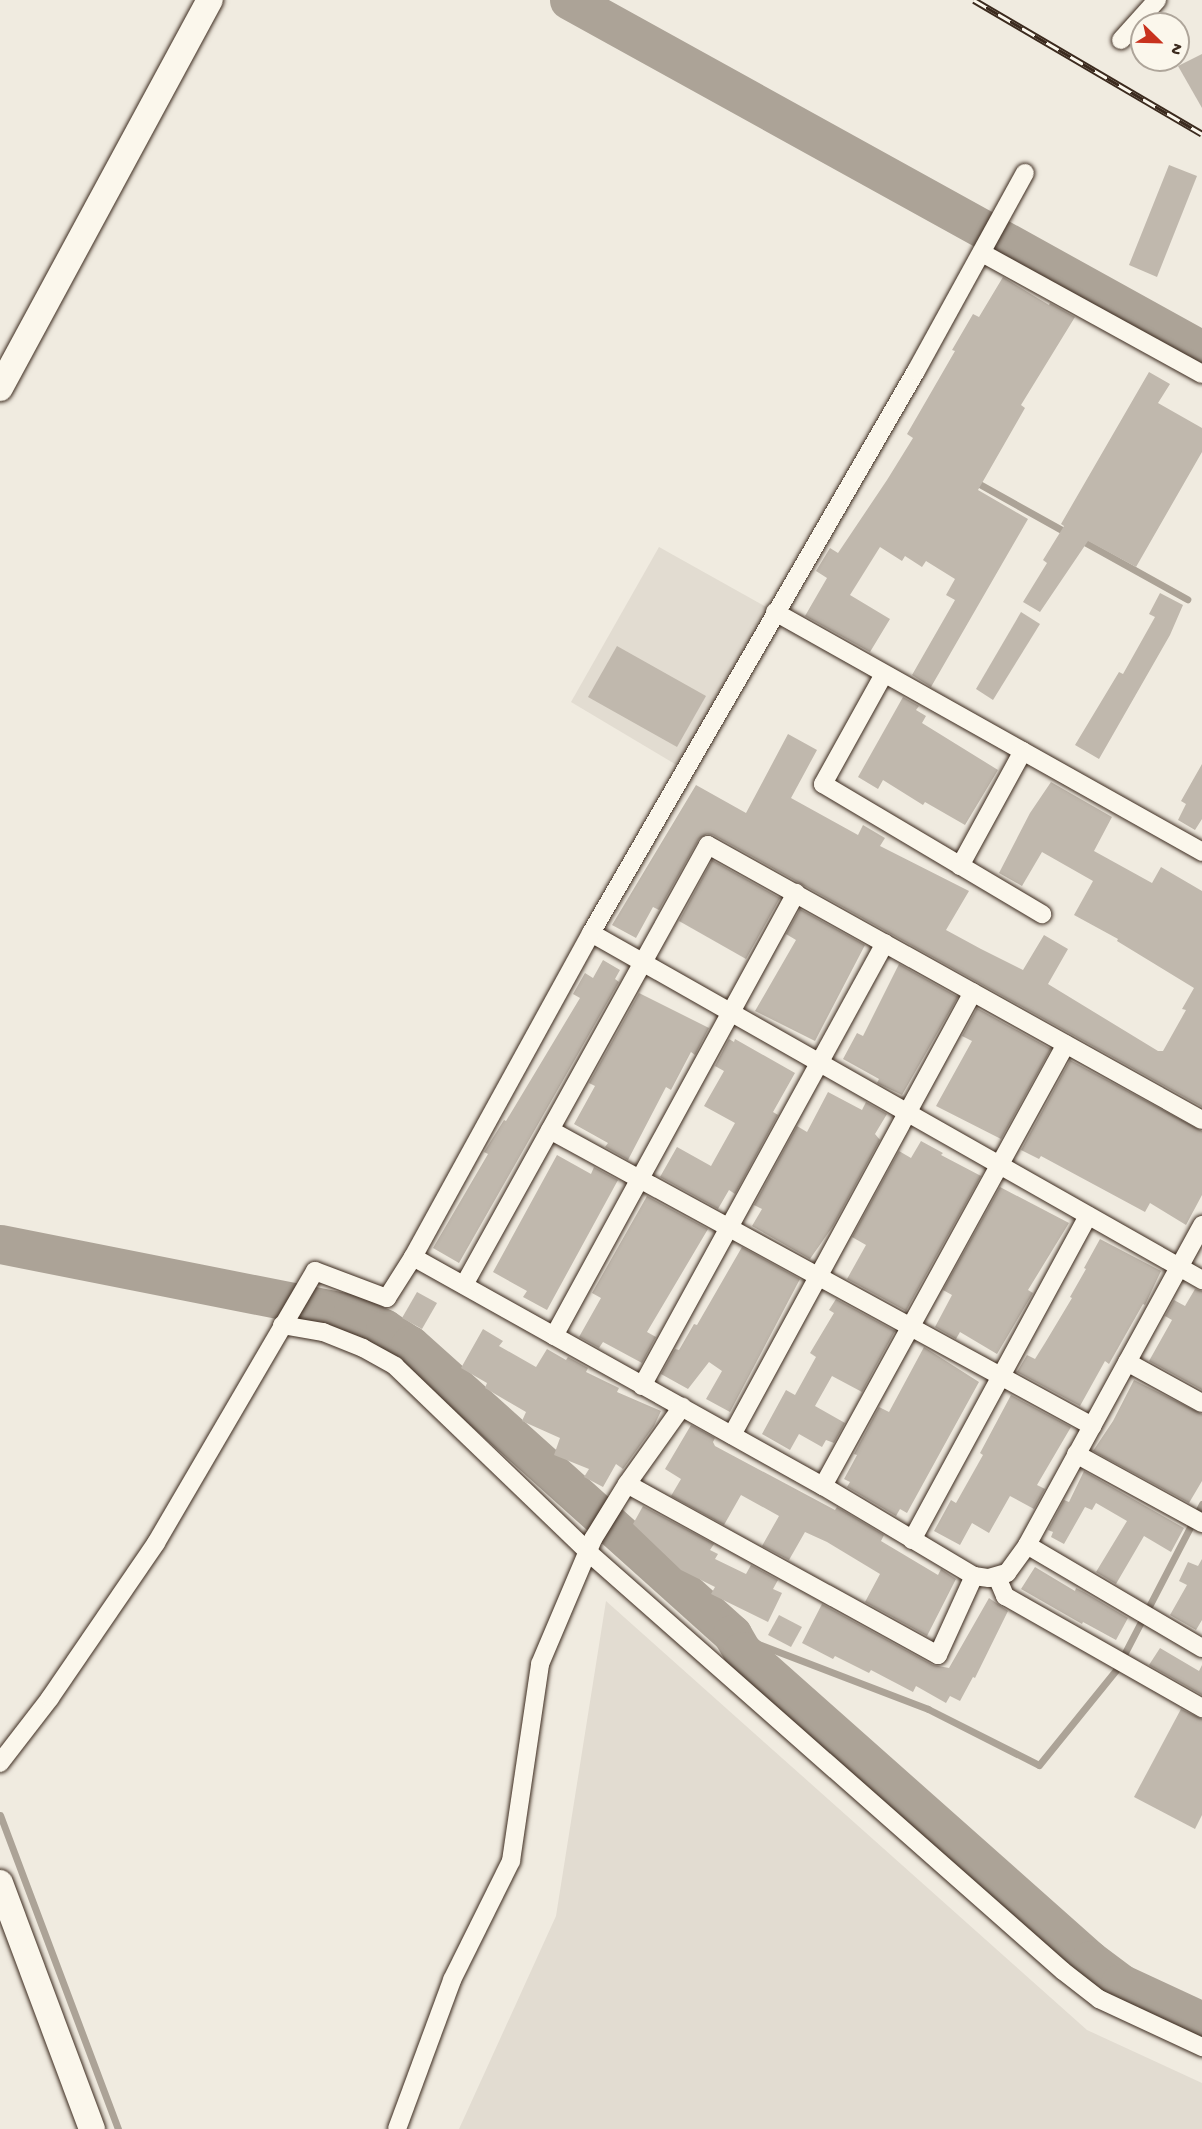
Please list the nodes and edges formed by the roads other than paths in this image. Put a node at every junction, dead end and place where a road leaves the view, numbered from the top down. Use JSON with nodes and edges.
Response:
{"nodes":[{"id":1,"x":210,"y":0,"type":"edge"},
{"id":2,"x":1157,"y":0,"type":"edge"},
{"id":3,"x":1121,"y":40,"type":"dead end"},
{"id":4,"x":1025,"y":173,"type":"dead end"},
{"id":5,"x":983,"y":249,"type":"junction"},
{"id":6,"x":1202,"y":374,"type":"edge"},
{"id":7,"x":0,"y":388,"type":"edge"},
{"id":8,"x":775,"y":612,"type":"junction"},
{"id":9,"x":884,"y":674,"type":"junction"},
{"id":10,"x":1023,"y":751,"type":"junction"},
{"id":11,"x":1202,"y":852,"type":"edge"},
{"id":12,"x":960,"y":866,"type":"junction"},
{"id":13,"x":796,"y":893,"type":"junction"},
{"id":14,"x":1042,"y":914,"type":"dead end"},
{"id":15,"x":591,"y":933,"type":"junction"},
{"id":16,"x":885,"y":943,"type":"junction"},
{"id":17,"x":642,"y":963,"type":"junction"},
{"id":18,"x":973,"y":992,"type":"junction"},
{"id":19,"x":729,"y":1014,"type":"junction"},
{"id":20,"x":1066,"y":1044,"type":"junction"},
{"id":21,"x":819,"y":1064,"type":"junction"},
{"id":22,"x":907,"y":1114,"type":"junction"},
{"id":23,"x":1202,"y":1120,"type":"edge"},
{"id":24,"x":550,"y":1130,"type":"junction"},
{"id":25,"x":999,"y":1166,"type":"junction"},
{"id":26,"x":639,"y":1178,"type":"junction"},
{"id":27,"x":1088,"y":1216,"type":"junction"},
{"id":28,"x":1202,"y":1225,"type":"edge"},
{"id":29,"x":730,"y":1228,"type":"junction"},
{"id":30,"x":413,"y":1257,"type":"junction"},
{"id":31,"x":1179,"y":1267,"type":"junction"},
{"id":32,"x":818,"y":1277,"type":"junction"},
{"id":33,"x":1202,"y":1280,"type":"edge"},
{"id":34,"x":464,"y":1286,"type":"junction"},
{"id":35,"x":285,"y":1320,"type":"junction"},
{"id":36,"x":911,"y":1327,"type":"junction"},
{"id":37,"x":554,"y":1336,"type":"junction"},
{"id":38,"x":1127,"y":1362,"type":"junction"},
{"id":39,"x":1001,"y":1377,"type":"junction"},
{"id":40,"x":642,"y":1386,"type":"junction"},
{"id":41,"x":1202,"y":1403,"type":"edge"},
{"id":42,"x":682,"y":1407,"type":"junction"},
{"id":43,"x":1092,"y":1426,"type":"junction"},
{"id":44,"x":732,"y":1435,"type":"junction"},
{"id":45,"x":1076,"y":1454,"type":"junction"},
{"id":46,"x":627,"y":1484,"type":"junction"},
{"id":47,"x":823,"y":1486,"type":"junction"},
{"id":48,"x":1202,"y":1523,"type":"edge"},
{"id":49,"x":912,"y":1540,"type":"junction"},
{"id":50,"x":590,"y":1545,"type":"junction"},
{"id":51,"x":1027,"y":1545,"type":"junction"},
{"id":52,"x":974,"y":1576,"type":"junction"},
{"id":53,"x":997,"y":1577,"type":"junction"},
{"id":54,"x":1202,"y":1648,"type":"edge"},
{"id":55,"x":1202,"y":1708,"type":"edge"},
{"id":56,"x":0,"y":1763,"type":"edge"},
{"id":57,"x":0,"y":1882,"type":"edge"},
{"id":58,"x":1202,"y":2047,"type":"edge"},
{"id":59,"x":92,"y":2129,"type":"edge"},
{"id":60,"x":397,"y":2129,"type":"edge"}],
"edges":[{"from":1,"to":7,"type":"street"},
{"from":2,"to":3,"type":"street"},
{"from":4,"to":5,"type":"street"},
{"from":5,"to":6,"type":"street"},
{"from":5,"to":8,"type":"street"},
{"from":8,"to":9,"type":"street"},
{"from":8,"to":15,"type":"street"},
{"from":9,"to":10,"type":"street"},
{"from":9,"to":12,"type":"street"},
{"from":10,"to":11,"type":"street"},
{"from":10,"to":12,"type":"street"},
{"from":12,"to":14,"type":"street"},
{"from":13,"to":16,"type":"street"},
{"from":13,"to":17,"type":"street"},
{"from":13,"to":19,"type":"street"},
{"from":15,"to":17,"type":"street"},
{"from":15,"to":30,"type":"street"},
{"from":16,"to":18,"type":"street"},
{"from":16,"to":21,"type":"street"},
{"from":17,"to":19,"type":"street"},
{"from":17,"to":24,"type":"street"},
{"from":18,"to":20,"type":"street"},
{"from":18,"to":22,"type":"street"},
{"from":19,"to":21,"type":"street"},
{"from":19,"to":26,"type":"street"},
{"from":20,"to":23,"type":"street"},
{"from":20,"to":25,"type":"street"},
{"from":21,"to":22,"type":"street"},
{"from":21,"to":29,"type":"street"},
{"from":22,"to":25,"type":"street"},
{"from":22,"to":32,"type":"street"},
{"from":24,"to":26,"type":"street"},
{"from":24,"to":34,"type":"street"},
{"from":25,"to":27,"type":"street"},
{"from":25,"to":36,"type":"street"},
{"from":26,"to":29,"type":"street"},
{"from":26,"to":37,"type":"street"},
{"from":27,"to":31,"type":"street"},
{"from":27,"to":39,"type":"street"},
{"from":28,"to":31,"type":"street"},
{"from":29,"to":32,"type":"street"},
{"from":29,"to":40,"type":"street"},
{"from":30,"to":34,"type":"street"},
{"from":30,"to":35,"type":"street"},
{"from":31,"to":33,"type":"street"},
{"from":31,"to":38,"type":"street"},
{"from":32,"to":36,"type":"street"},
{"from":32,"to":44,"type":"street"},
{"from":34,"to":37,"type":"street"},
{"from":35,"to":50,"type":"street"},
{"from":35,"to":56,"type":"street"},
{"from":36,"to":39,"type":"street"},
{"from":36,"to":47,"type":"street"},
{"from":37,"to":40,"type":"street"},
{"from":38,"to":41,"type":"street"},
{"from":38,"to":43,"type":"street"},
{"from":39,"to":43,"type":"street"},
{"from":39,"to":49,"type":"street"},
{"from":40,"to":42,"type":"street"},
{"from":42,"to":44,"type":"street"},
{"from":42,"to":46,"type":"street"},
{"from":43,"to":45,"type":"street"},
{"from":44,"to":47,"type":"street"},
{"from":45,"to":48,"type":"street"},
{"from":45,"to":51,"type":"street"},
{"from":46,"to":50,"type":"street"},
{"from":46,"to":52,"type":"street"},
{"from":47,"to":49,"type":"street"},
{"from":49,"to":52,"type":"street"},
{"from":50,"to":58,"type":"street"},
{"from":50,"to":60,"type":"street"},
{"from":51,"to":53,"type":"street"},
{"from":51,"to":54,"type":"street"},
{"from":52,"to":53,"type":"street"},
{"from":53,"to":55,"type":"street"},
{"from":57,"to":59,"type":"street"}]}
